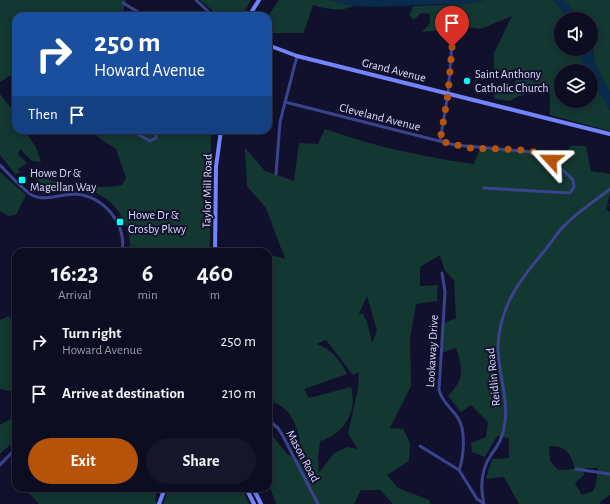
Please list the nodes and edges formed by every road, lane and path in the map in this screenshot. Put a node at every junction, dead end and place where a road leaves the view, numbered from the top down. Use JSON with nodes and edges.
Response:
{"nodes":[{"id":1,"x":196,"y":0,"type":"edge"},
{"id":2,"x":259,"y":0,"type":"edge"},
{"id":3,"x":123,"y":3,"type":"dead end"},
{"id":4,"x":138,"y":12,"type":"edge"},
{"id":5,"x":209,"y":12,"type":"edge"},
{"id":6,"x":252,"y":12,"type":"edge"},
{"id":7,"x":453,"y":32,"type":"dead end"},
{"id":8,"x":272,"y":47,"type":"edge"},
{"id":9,"x":297,"y":56,"type":"junction"},
{"id":10,"x":448,"y":94,"type":"junction"},
{"id":11,"x":285,"y":102,"type":"junction"},
{"id":12,"x":137,"y":134,"type":"edge"},
{"id":13,"x":157,"y":134,"type":"edge"},
{"id":14,"x":220,"y":134,"type":"edge"},
{"id":15,"x":610,"y":134,"type":"edge"},
{"id":16,"x":440,"y":141,"type":"junction"},
{"id":17,"x":546,"y":155,"type":"junction"},
{"id":18,"x":566,"y":155,"type":"dead end"},
{"id":19,"x":0,"y":165,"type":"edge"},
{"id":20,"x":276,"y":174,"type":"dead end"},
{"id":21,"x":484,"y":188,"type":"dead end"},
{"id":22,"x":610,"y":189,"type":"edge"},
{"id":23,"x":122,"y":248,"type":"edge"},
{"id":24,"x":215,"y":248,"type":"edge"},
{"id":25,"x":442,"y":273,"type":"dead end"},
{"id":26,"x":272,"y":423,"type":"edge"},
{"id":27,"x":420,"y":446,"type":"dead end"},
{"id":28,"x":12,"y":452,"type":"edge"},
{"id":29,"x":0,"y":465,"type":"edge"},
{"id":30,"x":576,"y":469,"type":"dead end"},
{"id":31,"x":459,"y":470,"type":"junction"},
{"id":32,"x":610,"y":474,"type":"edge"},
{"id":33,"x":164,"y":492,"type":"edge"},
{"id":34,"x":248,"y":492,"type":"edge"},
{"id":35,"x":255,"y":492,"type":"edge"},
{"id":36,"x":159,"y":504,"type":"edge"},
{"id":37,"x":254,"y":504,"type":"edge"},
{"id":38,"x":261,"y":504,"type":"edge"},
{"id":39,"x":318,"y":504,"type":"edge"},
{"id":40,"x":483,"y":504,"type":"edge"}],
"edges":[{"from":1,"to":5,"type":"street"},
{"from":2,"to":6,"type":"street"},
{"from":3,"to":4,"type":"street"},
{"from":7,"to":10,"type":"street"},
{"from":8,"to":9,"type":"street","name":"Grand Avenue"},
{"from":9,"to":10,"type":"street","name":"Grand Avenue"},
{"from":9,"to":11,"type":"street"},
{"from":10,"to":15,"type":"street","name":"Grand Avenue"},
{"from":10,"to":16,"type":"street"},
{"from":11,"to":16,"type":"street","name":"Cleveland Avenue"},
{"from":11,"to":20,"type":"street"},
{"from":12,"to":13,"type":"street"},
{"from":14,"to":24,"type":"street","name":"Taylor Mill Road"},
{"from":16,"to":17,"type":"street","name":"Cleveland Avenue"},
{"from":17,"to":18,"type":"street","name":"Cleveland Avenue"},
{"from":17,"to":21,"type":"street"},
{"from":19,"to":23,"type":"street"},
{"from":22,"to":40,"type":"street","name":"Reidlin Road"},
{"from":25,"to":31,"type":"street","name":"Lookaway Drive"},
{"from":26,"to":39,"type":"street","name":"Mason Road"},
{"from":27,"to":31,"type":"street"},
{"from":28,"to":29,"type":"street"},
{"from":30,"to":32,"type":"street"},
{"from":31,"to":40,"type":"street"},
{"from":33,"to":36,"type":"street"},
{"from":34,"to":37,"type":"street"},
{"from":35,"to":38,"type":"street"}]}
